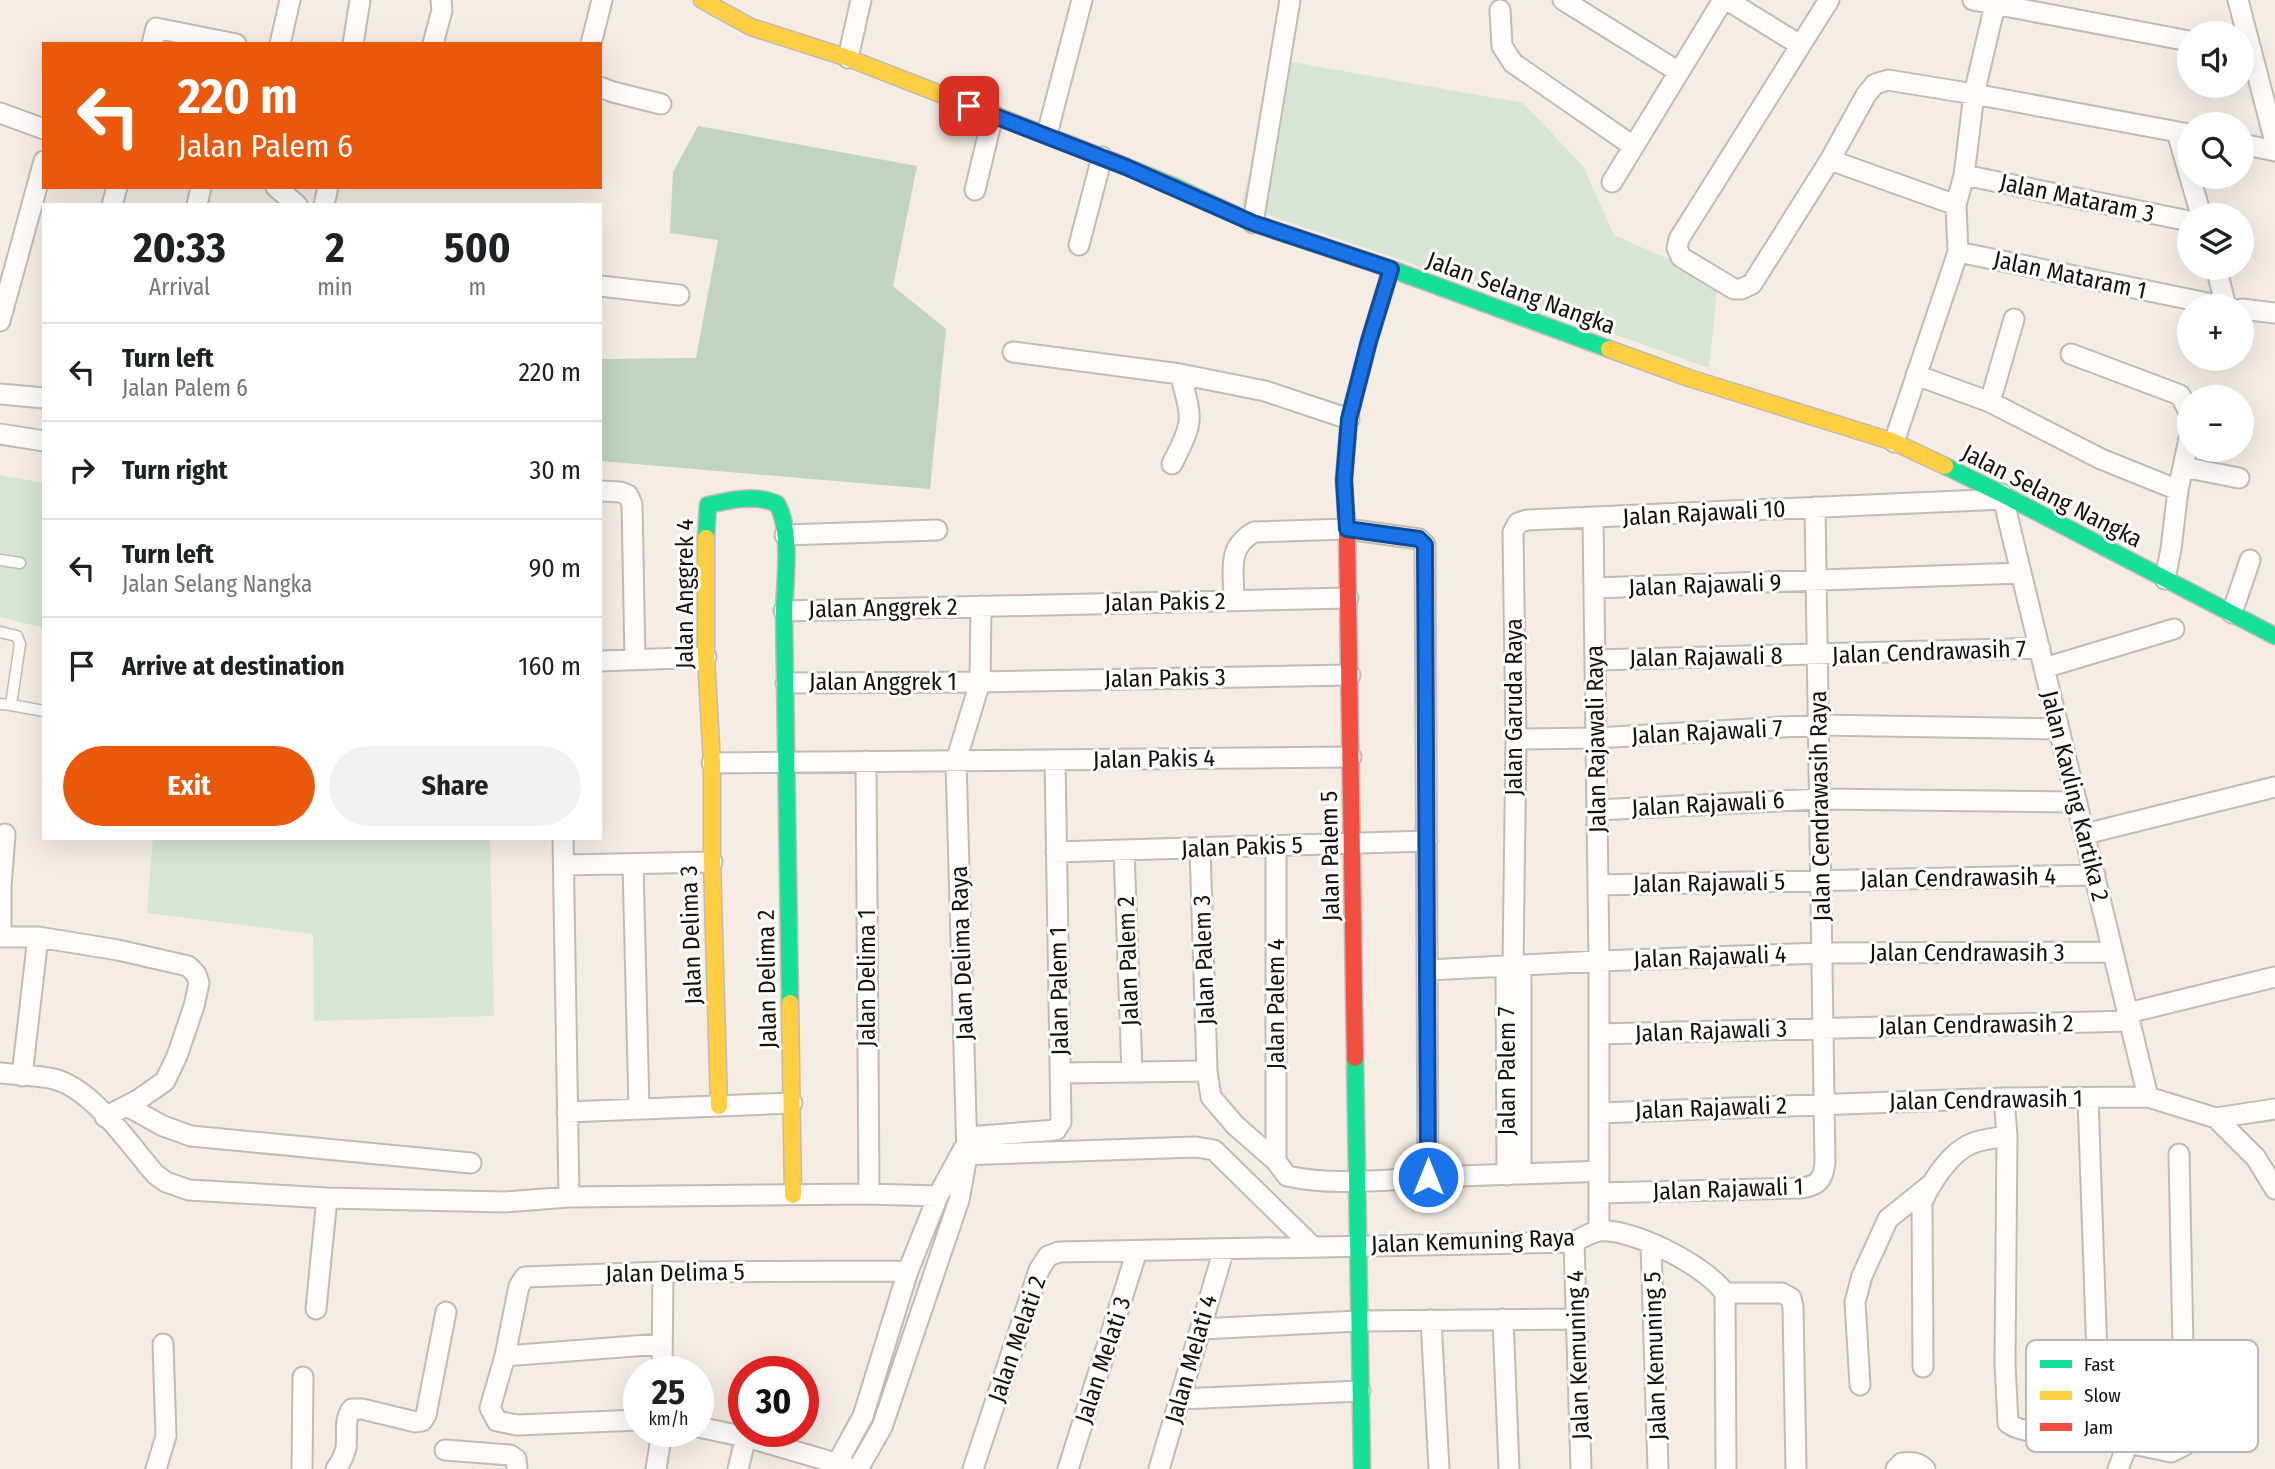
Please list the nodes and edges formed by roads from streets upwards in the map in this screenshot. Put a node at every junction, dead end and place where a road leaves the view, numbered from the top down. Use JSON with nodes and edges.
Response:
{"nodes":[{"id":1,"x":290,"y":0,"type":"edge"},
{"id":2,"x":360,"y":0,"type":"edge"},
{"id":3,"x":441,"y":0,"type":"edge"},
{"id":4,"x":602,"y":0,"type":"edge"},
{"id":5,"x":702,"y":0,"type":"edge"},
{"id":6,"x":861,"y":0,"type":"edge"},
{"id":7,"x":1082,"y":0,"type":"edge"},
{"id":8,"x":1290,"y":0,"type":"edge"},
{"id":9,"x":1563,"y":0,"type":"edge"},
{"id":10,"x":1725,"y":0,"type":"edge"},
{"id":11,"x":1829,"y":0,"type":"edge"},
{"id":12,"x":1973,"y":0,"type":"edge"},
{"id":13,"x":2238,"y":0,"type":"edge"},
{"id":14,"x":1499,"y":3,"type":"edge"},
{"id":15,"x":1995,"y":5,"type":"junction"},
{"id":16,"x":2242,"y":21,"type":"edge"},
{"id":17,"x":2177,"y":39,"type":"edge"},
{"id":18,"x":152,"y":42,"type":"edge"},
{"id":19,"x":227,"y":42,"type":"edge"},
{"id":20,"x":280,"y":42,"type":"edge"},
{"id":21,"x":353,"y":42,"type":"edge"},
{"id":22,"x":434,"y":42,"type":"edge"},
{"id":23,"x":592,"y":42,"type":"edge"},
{"id":24,"x":1800,"y":45,"type":"junction"},
{"id":25,"x":848,"y":58,"type":"junction"},
{"id":26,"x":1679,"y":72,"type":"junction"},
{"id":27,"x":2254,"y":74,"type":"edge"},
{"id":28,"x":602,"y":88,"type":"edge"},
{"id":29,"x":1975,"y":94,"type":"junction"},
{"id":30,"x":661,"y":104,"type":"dead end"},
{"id":31,"x":0,"y":113,"type":"edge"},
{"id":32,"x":993,"y":115,"type":"junction"},
{"id":33,"x":42,"y":128,"type":"edge"},
{"id":34,"x":2177,"y":132,"type":"edge"},
{"id":35,"x":1046,"y":134,"type":"junction"},
{"id":36,"x":2275,"y":142,"type":"edge"},
{"id":37,"x":1633,"y":146,"type":"junction"},
{"id":38,"x":2254,"y":147,"type":"edge"},
{"id":39,"x":2275,"y":151,"type":"edge"},
{"id":40,"x":1102,"y":157,"type":"junction"},
{"id":41,"x":1830,"y":160,"type":"junction"},
{"id":42,"x":42,"y":168,"type":"edge"},
{"id":43,"x":1964,"y":175,"type":"junction"},
{"id":44,"x":1612,"y":182,"type":"dead end"},
{"id":45,"x":278,"y":189,"type":"edge"},
{"id":46,"x":975,"y":190,"type":"dead end"},
{"id":47,"x":295,"y":203,"type":"edge"},
{"id":48,"x":1956,"y":205,"type":"junction"},
{"id":49,"x":2177,"y":219,"type":"edge"},
{"id":50,"x":1253,"y":223,"type":"junction"},
{"id":51,"x":1079,"y":245,"type":"dead end"},
{"id":52,"x":1958,"y":252,"type":"junction"},
{"id":53,"x":1391,"y":269,"type":"junction"},
{"id":54,"x":602,"y":286,"type":"edge"},
{"id":55,"x":679,"y":295,"type":"dead end"},
{"id":56,"x":2177,"y":296,"type":"edge"},
{"id":57,"x":2254,"y":310,"type":"edge"},
{"id":58,"x":2275,"y":313,"type":"edge"},
{"id":59,"x":2014,"y":319,"type":"dead end"},
{"id":60,"x":0,"y":321,"type":"edge"},
{"id":61,"x":1013,"y":352,"type":"dead end"},
{"id":62,"x":2071,"y":354,"type":"dead end"},
{"id":63,"x":1180,"y":374,"type":"junction"},
{"id":64,"x":1916,"y":375,"type":"junction"},
{"id":65,"x":2177,"y":393,"type":"edge"},
{"id":66,"x":0,"y":394,"type":"edge"},
{"id":67,"x":42,"y":398,"type":"edge"},
{"id":68,"x":1990,"y":402,"type":"junction"},
{"id":69,"x":1349,"y":419,"type":"junction"},
{"id":70,"x":0,"y":434,"type":"edge"},
{"id":71,"x":42,"y":440,"type":"edge"},
{"id":72,"x":1894,"y":442,"type":"junction"},
{"id":73,"x":2184,"y":462,"type":"edge"},
{"id":74,"x":1172,"y":464,"type":"dead end"},
{"id":75,"x":2183,"y":467,"type":"junction"},
{"id":76,"x":2239,"y":478,"type":"dead end"},
{"id":77,"x":2178,"y":490,"type":"junction"},
{"id":78,"x":602,"y":491,"type":"edge"},
{"id":79,"x":2003,"y":496,"type":"junction"},
{"id":80,"x":1815,"y":507,"type":"junction"},
{"id":81,"x":1593,"y":518,"type":"junction"},
{"id":82,"x":1347,"y":529,"type":"junction"},
{"id":83,"x":937,"y":530,"type":"dead end"},
{"id":84,"x":785,"y":535,"type":"junction"},
{"id":85,"x":2250,"y":561,"type":"dead end"},
{"id":86,"x":2021,"y":573,"type":"junction"},
{"id":87,"x":2165,"y":579,"type":"junction"},
{"id":88,"x":1816,"y":581,"type":"junction"},
{"id":89,"x":1594,"y":588,"type":"junction"},
{"id":90,"x":1348,"y":598,"type":"junction"},
{"id":91,"x":1234,"y":600,"type":"junction"},
{"id":92,"x":981,"y":606,"type":"junction"},
{"id":93,"x":784,"y":611,"type":"junction"},
{"id":94,"x":2232,"y":613,"type":"junction"},
{"id":95,"x":2174,"y":629,"type":"dead end"},
{"id":96,"x":2275,"y":636,"type":"edge"},
{"id":97,"x":2040,"y":648,"type":"junction"},
{"id":98,"x":1817,"y":655,"type":"junction"},
{"id":99,"x":706,"y":657,"type":"junction"},
{"id":100,"x":635,"y":660,"type":"junction"},
{"id":101,"x":1595,"y":660,"type":"junction"},
{"id":102,"x":602,"y":661,"type":"edge"},
{"id":103,"x":2044,"y":668,"type":"junction"},
{"id":104,"x":1350,"y":675,"type":"junction"},
{"id":105,"x":980,"y":682,"type":"junction"},
{"id":106,"x":786,"y":683,"type":"junction"},
{"id":107,"x":1818,"y":725,"type":"junction"},
{"id":108,"x":2059,"y":730,"type":"junction"},
{"id":109,"x":1596,"y":738,"type":"junction"},
{"id":110,"x":1516,"y":739,"type":"junction"},
{"id":111,"x":1351,"y":757,"type":"junction"},
{"id":112,"x":866,"y":761,"type":"junction"},
{"id":113,"x":956,"y":761,"type":"junction"},
{"id":114,"x":1055,"y":761,"type":"junction"},
{"id":115,"x":787,"y":762,"type":"junction"},
{"id":116,"x":712,"y":763,"type":"junction"},
{"id":117,"x":2275,"y":787,"type":"edge"},
{"id":118,"x":1819,"y":799,"type":"junction"},
{"id":119,"x":2077,"y":802,"type":"junction"},
{"id":120,"x":1597,"y":810,"type":"junction"},
{"id":121,"x":2085,"y":834,"type":"junction"},
{"id":122,"x":5,"y":835,"type":"dead end"},
{"id":123,"x":563,"y":840,"type":"edge"},
{"id":124,"x":1427,"y":841,"type":"junction"},
{"id":125,"x":1353,"y":844,"type":"junction"},
{"id":126,"x":1276,"y":846,"type":"junction"},
{"id":127,"x":1200,"y":848,"type":"junction"},
{"id":128,"x":1124,"y":850,"type":"junction"},
{"id":129,"x":1056,"y":852,"type":"junction"},
{"id":130,"x":712,"y":862,"type":"junction"},
{"id":131,"x":633,"y":863,"type":"junction"},
{"id":132,"x":564,"y":865,"type":"junction"},
{"id":133,"x":2095,"y":875,"type":"junction"},
{"id":134,"x":1821,"y":880,"type":"junction"},
{"id":135,"x":1598,"y":885,"type":"junction"},
{"id":136,"x":0,"y":937,"type":"edge"},
{"id":137,"x":38,"y":937,"type":"junction"},
{"id":138,"x":2113,"y":951,"type":"junction"},
{"id":139,"x":1822,"y":953,"type":"junction"},
{"id":140,"x":1599,"y":961,"type":"junction"},
{"id":141,"x":1514,"y":967,"type":"junction"},
{"id":142,"x":1429,"y":970,"type":"junction"},
{"id":143,"x":2275,"y":977,"type":"edge"},
{"id":144,"x":2129,"y":1017,"type":"junction"},
{"id":145,"x":1823,"y":1028,"type":"junction"},
{"id":146,"x":1599,"y":1034,"type":"junction"},
{"id":147,"x":1207,"y":1071,"type":"junction"},
{"id":148,"x":1132,"y":1072,"type":"junction"},
{"id":149,"x":0,"y":1073,"type":"edge"},
{"id":150,"x":1061,"y":1073,"type":"junction"},
{"id":151,"x":22,"y":1076,"type":"junction"},
{"id":152,"x":2148,"y":1097,"type":"junction"},
{"id":153,"x":2004,"y":1098,"type":"junction"},
{"id":154,"x":2088,"y":1098,"type":"junction"},
{"id":155,"x":792,"y":1103,"type":"junction"},
{"id":156,"x":1824,"y":1104,"type":"junction"},
{"id":157,"x":127,"y":1106,"type":"junction"},
{"id":158,"x":719,"y":1106,"type":"junction"},
{"id":159,"x":639,"y":1109,"type":"junction"},
{"id":160,"x":2275,"y":1109,"type":"edge"},
{"id":161,"x":567,"y":1112,"type":"junction"},
{"id":162,"x":1599,"y":1113,"type":"junction"},
{"id":163,"x":105,"y":1117,"type":"junction"},
{"id":164,"x":2216,"y":1118,"type":"junction"},
{"id":165,"x":2007,"y":1136,"type":"junction"},
{"id":166,"x":965,"y":1148,"type":"junction"},
{"id":167,"x":2179,"y":1154,"type":"dead end"},
{"id":168,"x":1276,"y":1161,"type":"junction"},
{"id":169,"x":471,"y":1163,"type":"dead end"},
{"id":170,"x":1599,"y":1171,"type":"junction"},
{"id":171,"x":1514,"y":1175,"type":"junction"},
{"id":172,"x":1428,"y":1177,"type":"junction"},
{"id":173,"x":1358,"y":1182,"type":"junction"},
{"id":174,"x":1930,"y":1186,"type":"junction"},
{"id":175,"x":2275,"y":1188,"type":"edge"},
{"id":176,"x":1599,"y":1193,"type":"junction"},
{"id":177,"x":869,"y":1194,"type":"junction"},
{"id":178,"x":793,"y":1195,"type":"junction"},
{"id":179,"x":938,"y":1196,"type":"junction"},
{"id":180,"x":569,"y":1197,"type":"junction"},
{"id":181,"x":327,"y":1198,"type":"junction"},
{"id":182,"x":1599,"y":1231,"type":"junction"},
{"id":183,"x":1574,"y":1242,"type":"junction"},
{"id":184,"x":1651,"y":1244,"type":"junction"},
{"id":185,"x":1357,"y":1246,"type":"junction"},
{"id":186,"x":1313,"y":1247,"type":"junction"},
{"id":187,"x":1224,"y":1249,"type":"junction"},
{"id":188,"x":1137,"y":1251,"type":"junction"},
{"id":189,"x":908,"y":1271,"type":"junction"},
{"id":190,"x":663,"y":1272,"type":"junction"},
{"id":191,"x":1725,"y":1293,"type":"junction"},
{"id":192,"x":316,"y":1309,"type":"dead end"},
{"id":193,"x":446,"y":1312,"type":"dead end"},
{"id":194,"x":1577,"y":1319,"type":"junction"},
{"id":195,"x":1431,"y":1320,"type":"junction"},
{"id":196,"x":1503,"y":1320,"type":"junction"},
{"id":197,"x":1359,"y":1321,"type":"junction"},
{"id":198,"x":1201,"y":1329,"type":"junction"},
{"id":199,"x":2096,"y":1340,"type":"edge"},
{"id":200,"x":2183,"y":1340,"type":"edge"},
{"id":201,"x":163,"y":1344,"type":"dead end"},
{"id":202,"x":661,"y":1344,"type":"junction"},
{"id":203,"x":505,"y":1356,"type":"junction"},
{"id":204,"x":661,"y":1356,"type":"edge"},
{"id":205,"x":1923,"y":1367,"type":"dead end"},
{"id":206,"x":303,"y":1377,"type":"dead end"},
{"id":207,"x":1860,"y":1385,"type":"dead end"},
{"id":208,"x":1360,"y":1391,"type":"junction"},
{"id":209,"x":1180,"y":1399,"type":"junction"},
{"id":210,"x":623,"y":1421,"type":"edge"},
{"id":211,"x":2026,"y":1430,"type":"edge"},
{"id":212,"x":660,"y":1447,"type":"edge"},
{"id":213,"x":744,"y":1447,"type":"edge"},
{"id":214,"x":777,"y":1447,"type":"edge"},
{"id":215,"x":445,"y":1450,"type":"dead end"},
{"id":216,"x":2125,"y":1452,"type":"edge"},
{"id":217,"x":835,"y":1466,"type":"edge"},
{"id":218,"x":156,"y":1469,"type":"edge"},
{"id":219,"x":302,"y":1469,"type":"edge"},
{"id":220,"x":336,"y":1469,"type":"edge"},
{"id":221,"x":517,"y":1469,"type":"edge"},
{"id":222,"x":656,"y":1469,"type":"edge"},
{"id":223,"x":738,"y":1469,"type":"edge"},
{"id":224,"x":858,"y":1469,"type":"edge"},
{"id":225,"x":973,"y":1469,"type":"edge"},
{"id":226,"x":1068,"y":1469,"type":"edge"},
{"id":227,"x":1159,"y":1469,"type":"edge"},
{"id":228,"x":1350,"y":1469,"type":"edge"},
{"id":229,"x":1362,"y":1469,"type":"edge"},
{"id":230,"x":1439,"y":1469,"type":"edge"},
{"id":231,"x":1509,"y":1469,"type":"edge"},
{"id":232,"x":1581,"y":1469,"type":"edge"},
{"id":233,"x":1658,"y":1469,"type":"edge"},
{"id":234,"x":1726,"y":1469,"type":"edge"},
{"id":235,"x":1796,"y":1469,"type":"edge"},
{"id":236,"x":1896,"y":1469,"type":"edge"},
{"id":237,"x":1925,"y":1469,"type":"edge"},
{"id":238,"x":2118,"y":1469,"type":"edge"}],
"edges":[{"from":1,"to":20,"type":"street"},
{"from":2,"to":21,"type":"street"},
{"from":3,"to":22,"type":"street"},
{"from":4,"to":23,"type":"street"},
{"from":5,"to":25,"type":"street","name":"Jalan Selang Nangka"},
{"from":6,"to":25,"type":"street"},
{"from":7,"to":35,"type":"street"},
{"from":8,"to":50,"type":"street"},
{"from":9,"to":26,"type":"street"},
{"from":10,"to":24,"type":"street"},
{"from":10,"to":26,"type":"street"},
{"from":11,"to":24,"type":"street"},
{"from":12,"to":15,"type":"street"},
{"from":13,"to":16,"type":"street"},
{"from":14,"to":37,"type":"street"},
{"from":15,"to":17,"type":"street"},
{"from":15,"to":29,"type":"street"},
{"from":18,"to":19,"type":"street"},
{"from":24,"to":41,"type":"street"},
{"from":25,"to":32,"type":"street","name":"Jalan Selang Nangka"},
{"from":26,"to":37,"type":"street"},
{"from":27,"to":36,"type":"street"},
{"from":28,"to":30,"type":"street"},
{"from":29,"to":34,"type":"street"},
{"from":29,"to":41,"type":"street"},
{"from":29,"to":43,"type":"street"},
{"from":31,"to":33,"type":"street"},
{"from":32,"to":35,"type":"street","name":"Jalan Selang Nangka"},
{"from":32,"to":46,"type":"street"},
{"from":35,"to":40,"type":"street","name":"Jalan Selang Nangka"},
{"from":37,"to":44,"type":"street"},
{"from":38,"to":39,"type":"street"},
{"from":40,"to":50,"type":"street","name":"Jalan Selang Nangka"},
{"from":40,"to":51,"type":"street"},
{"from":41,"to":48,"type":"street"},
{"from":42,"to":60,"type":"street"},
{"from":43,"to":48,"type":"street"},
{"from":43,"to":49,"type":"street","name":"Jalan Mataram 3"},
{"from":45,"to":47,"type":"street"},
{"from":48,"to":52,"type":"street"},
{"from":50,"to":53,"type":"street","name":"Jalan Selang Nangka"},
{"from":52,"to":56,"type":"street","name":"Jalan Mataram 1"},
{"from":52,"to":64,"type":"street"},
{"from":53,"to":69,"type":"street","name":"Jalan Palem 5"},
{"from":53,"to":72,"type":"street","name":"Jalan Selang Nangka"},
{"from":54,"to":55,"type":"street"},
{"from":57,"to":58,"type":"street"},
{"from":59,"to":68,"type":"street"},
{"from":61,"to":63,"type":"street"},
{"from":62,"to":65,"type":"street"},
{"from":63,"to":69,"type":"street"},
{"from":63,"to":74,"type":"street"},
{"from":64,"to":68,"type":"street"},
{"from":64,"to":72,"type":"street"},
{"from":66,"to":67,"type":"street"},
{"from":68,"to":77,"type":"street"},
{"from":69,"to":82,"type":"street","name":"Jalan Palem 5"},
{"from":70,"to":71,"type":"street"},
{"from":72,"to":79,"type":"street","name":"Jalan Selang Nangka"},
{"from":73,"to":75,"type":"street"},
{"from":75,"to":76,"type":"street"},
{"from":75,"to":77,"type":"street"},
{"from":77,"to":87,"type":"street"},
{"from":78,"to":100,"type":"street"},
{"from":79,"to":80,"type":"street","name":"Jalan Rajawali 10"},
{"from":79,"to":86,"type":"street","name":"Jalan Kavling Kartika 2"},
{"from":79,"to":87,"type":"street","name":"Jalan Selang Nangka"},
{"from":80,"to":81,"type":"street","name":"Jalan Rajawali 10"},
{"from":80,"to":88,"type":"street","name":"Jalan Cendrawasih Raya"},
{"from":81,"to":89,"type":"street","name":"Jalan Rajawali Raya"},
{"from":81,"to":110,"type":"street","name":"Jalan Garuda Raya"},
{"from":82,"to":90,"type":"street","name":"Jalan Palem 5"},
{"from":82,"to":91,"type":"street"},
{"from":82,"to":124,"type":"street"},
{"from":83,"to":84,"type":"street"},
{"from":84,"to":93,"type":"street","name":"Jalan Anggrek 4"},
{"from":84,"to":99,"type":"street","name":"Jalan Anggrek 4"},
{"from":85,"to":94,"type":"street"},
{"from":86,"to":88,"type":"street","name":"Jalan Rajawali 9"},
{"from":86,"to":97,"type":"street","name":"Jalan Kavling Kartika 2"},
{"from":87,"to":94,"type":"street","name":"Jalan Selang Nangka"},
{"from":88,"to":89,"type":"street","name":"Jalan Rajawali 9"},
{"from":88,"to":98,"type":"street","name":"Jalan Cendrawasih Raya"},
{"from":89,"to":101,"type":"street","name":"Jalan Rajawali Raya"},
{"from":90,"to":91,"type":"street","name":"Jalan Pakis 2"},
{"from":90,"to":104,"type":"street","name":"Jalan Palem 5"},
{"from":91,"to":92,"type":"street","name":"Jalan Pakis 2"},
{"from":92,"to":93,"type":"street","name":"Jalan Anggrek 2"},
{"from":92,"to":105,"type":"street","name":"Jalan Delima Raya"},
{"from":93,"to":106,"type":"street","name":"Jalan Anggrek 4"},
{"from":94,"to":96,"type":"street","name":"Jalan Selang Nangka"},
{"from":95,"to":103,"type":"street"},
{"from":97,"to":98,"type":"street","name":"Jalan Cendrawasih 7"},
{"from":97,"to":103,"type":"street","name":"Jalan Kavling Kartika 2"},
{"from":98,"to":101,"type":"street","name":"Jalan Rajawali 8"},
{"from":98,"to":107,"type":"street","name":"Jalan Cendrawasih Raya"},
{"from":99,"to":100,"type":"street"},
{"from":99,"to":116,"type":"street","name":"Jalan Anggrek 4"},
{"from":100,"to":102,"type":"street"},
{"from":101,"to":109,"type":"street","name":"Jalan Rajawali Raya"},
{"from":103,"to":108,"type":"street","name":"Jalan Kavling Kartika 2"},
{"from":104,"to":105,"type":"street","name":"Jalan Pakis 3"},
{"from":104,"to":111,"type":"street","name":"Jalan Palem 5"},
{"from":105,"to":106,"type":"street","name":"Jalan Anggrek 1"},
{"from":105,"to":113,"type":"street","name":"Jalan Delima Raya"},
{"from":106,"to":115,"type":"street","name":"Jalan Anggrek 4"},
{"from":107,"to":108,"type":"street","name":"Jalan Rajawali 7"},
{"from":107,"to":109,"type":"street","name":"Jalan Rajawali 7"},
{"from":107,"to":118,"type":"street","name":"Jalan Cendrawasih Raya"},
{"from":108,"to":119,"type":"street","name":"Jalan Kavling Kartika 2"},
{"from":109,"to":110,"type":"street","name":"Jalan Rajawali 7"},
{"from":109,"to":120,"type":"street","name":"Jalan Rajawali Raya"},
{"from":110,"to":141,"type":"street","name":"Jalan Garuda Raya"},
{"from":111,"to":114,"type":"street","name":"Jalan Pakis 4"},
{"from":111,"to":125,"type":"street","name":"Jalan Palem 5"},
{"from":112,"to":113,"type":"street","name":"Jalan Pakis 4"},
{"from":112,"to":115,"type":"street","name":"Jalan Pakis 4"},
{"from":112,"to":177,"type":"street","name":"Jalan Delima 1"},
{"from":113,"to":114,"type":"street","name":"Jalan Pakis 4"},
{"from":113,"to":166,"type":"street","name":"Jalan Delima Raya"},
{"from":114,"to":129,"type":"street","name":"Jalan Palem 1"},
{"from":115,"to":116,"type":"street","name":"Jalan Pakis 4"},
{"from":115,"to":155,"type":"street","name":"Jalan Delima 2"},
{"from":116,"to":130,"type":"street","name":"Jalan Delima 3"},
{"from":117,"to":121,"type":"street"},
{"from":118,"to":119,"type":"street","name":"Jalan Rajawali 6"},
{"from":118,"to":120,"type":"street","name":"Jalan Rajawali 6"},
{"from":118,"to":134,"type":"street","name":"Jalan Cendrawasih Raya"},
{"from":119,"to":121,"type":"street","name":"Jalan Kavling Kartika 2"},
{"from":120,"to":135,"type":"street","name":"Jalan Rajawali Raya"},
{"from":121,"to":133,"type":"street","name":"Jalan Kavling Kartika 2"},
{"from":122,"to":136,"type":"street"},
{"from":123,"to":132,"type":"street"},
{"from":124,"to":125,"type":"street","name":"Jalan Pakis 5"},
{"from":124,"to":142,"type":"street"},
{"from":125,"to":126,"type":"street","name":"Jalan Pakis 5"},
{"from":125,"to":173,"type":"street","name":"Jalan Palem 5"},
{"from":126,"to":127,"type":"street","name":"Jalan Pakis 5"},
{"from":126,"to":168,"type":"street","name":"Jalan Palem 4"},
{"from":127,"to":128,"type":"street","name":"Jalan Pakis 5"},
{"from":127,"to":147,"type":"street","name":"Jalan Palem 3"},
{"from":128,"to":129,"type":"street","name":"Jalan Pakis 5"},
{"from":128,"to":148,"type":"street","name":"Jalan Palem 2"},
{"from":129,"to":150,"type":"street","name":"Jalan Palem 1"},
{"from":130,"to":131,"type":"street"},
{"from":130,"to":158,"type":"street","name":"Jalan Delima 3"},
{"from":131,"to":132,"type":"street"},
{"from":131,"to":159,"type":"street"},
{"from":132,"to":161,"type":"street"},
{"from":133,"to":134,"type":"street","name":"Jalan Cendrawasih 4"},
{"from":133,"to":138,"type":"street","name":"Jalan Kavling Kartika 2"},
{"from":134,"to":135,"type":"street","name":"Jalan Rajawali 5"},
{"from":134,"to":139,"type":"street","name":"Jalan Cendrawasih Raya"},
{"from":135,"to":140,"type":"street","name":"Jalan Rajawali Raya"},
{"from":136,"to":137,"type":"street"},
{"from":137,"to":151,"type":"street"},
{"from":137,"to":157,"type":"street"},
{"from":138,"to":139,"type":"street","name":"Jalan Cendrawasih 3"},
{"from":138,"to":144,"type":"street","name":"Jalan Kavling Kartika 2"},
{"from":139,"to":140,"type":"street","name":"Jalan Rajawali 4"},
{"from":139,"to":145,"type":"street","name":"Jalan Cendrawasih Raya"},
{"from":140,"to":141,"type":"street","name":"Jalan Rajawali 4"},
{"from":140,"to":146,"type":"street","name":"Jalan Rajawali Raya"},
{"from":141,"to":142,"type":"street","name":"Jalan Rajawali 4"},
{"from":141,"to":171,"type":"street","name":"Jalan Palem 7"},
{"from":142,"to":172,"type":"street"},
{"from":143,"to":144,"type":"street","name":"Jalan Cendrawasih 2"},
{"from":144,"to":145,"type":"street","name":"Jalan Cendrawasih 2"},
{"from":144,"to":152,"type":"street","name":"Jalan Kavling Kartika 2"},
{"from":145,"to":146,"type":"street","name":"Jalan Rajawali 3"},
{"from":145,"to":156,"type":"street","name":"Jalan Cendrawasih Raya"},
{"from":146,"to":162,"type":"street","name":"Jalan Rajawali Raya"},
{"from":147,"to":148,"type":"street"},
{"from":147,"to":168,"type":"street","name":"Jalan Palem 3"},
{"from":148,"to":150,"type":"street"},
{"from":149,"to":151,"type":"street"},
{"from":150,"to":166,"type":"street","name":"Jalan Palem 1"},
{"from":151,"to":163,"type":"street"},
{"from":152,"to":154,"type":"street","name":"Jalan Cendrawasih 1"},
{"from":152,"to":164,"type":"street","name":"Jalan Cendrawasih 1"},
{"from":153,"to":154,"type":"street","name":"Jalan Cendrawasih 1"},
{"from":153,"to":156,"type":"street","name":"Jalan Cendrawasih 1"},
{"from":153,"to":165,"type":"street"},
{"from":154,"to":199,"type":"street"},
{"from":155,"to":158,"type":"street"},
{"from":155,"to":178,"type":"street","name":"Jalan Delima 2"},
{"from":156,"to":162,"type":"street","name":"Jalan Rajawali 2"},
{"from":156,"to":176,"type":"street","name":"Jalan Rajawali 1"},
{"from":157,"to":163,"type":"street"},
{"from":157,"to":169,"type":"street"},
{"from":158,"to":159,"type":"street"},
{"from":159,"to":161,"type":"street"},
{"from":160,"to":164,"type":"street"},
{"from":161,"to":180,"type":"street"},
{"from":162,"to":170,"type":"street","name":"Jalan Rajawali Raya"},
{"from":163,"to":181,"type":"street"},
{"from":164,"to":175,"type":"street"},
{"from":165,"to":174,"type":"street"},
{"from":165,"to":211,"type":"street"},
{"from":166,"to":179,"type":"street"},
{"from":166,"to":186,"type":"street"},
{"from":166,"to":224,"type":"street","name":"Jalan Delima Raya"},
{"from":167,"to":200,"type":"street"},
{"from":168,"to":173,"type":"street","name":"Jalan Palem 3"},
{"from":170,"to":171,"type":"street","name":"Jalan Palem 3"},
{"from":170,"to":176,"type":"street","name":"Jalan Rajawali Raya"},
{"from":171,"to":172,"type":"street","name":"Jalan Palem 3"},
{"from":172,"to":173,"type":"street","name":"Jalan Palem 3"},
{"from":173,"to":185,"type":"street","name":"Jalan Palem 5"},
{"from":174,"to":205,"type":"street"},
{"from":174,"to":207,"type":"street"},
{"from":176,"to":182,"type":"street","name":"Jalan Rajawali Raya"},
{"from":177,"to":178,"type":"street"},
{"from":177,"to":179,"type":"street"},
{"from":178,"to":180,"type":"street"},
{"from":179,"to":189,"type":"street"},
{"from":180,"to":181,"type":"street"},
{"from":181,"to":192,"type":"street"},
{"from":182,"to":183,"type":"street","name":"Jalan Kemuning Raya"},
{"from":182,"to":184,"type":"street","name":"Jalan Kemuning Raya"},
{"from":183,"to":185,"type":"street","name":"Jalan Kemuning Raya"},
{"from":183,"to":194,"type":"street","name":"Jalan Kemuning 4"},
{"from":184,"to":191,"type":"street","name":"Jalan Kemuning Raya"},
{"from":184,"to":233,"type":"street","name":"Jalan Kemuning 5"},
{"from":185,"to":186,"type":"street"},
{"from":185,"to":197,"type":"street","name":"Jalan Kemuning Raya"},
{"from":186,"to":187,"type":"street"},
{"from":187,"to":188,"type":"street"},
{"from":187,"to":198,"type":"street","name":"Jalan Melati 4"},
{"from":188,"to":225,"type":"street","name":"Jalan Melati 2"},
{"from":188,"to":226,"type":"street","name":"Jalan Melati 3"},
{"from":189,"to":190,"type":"street","name":"Jalan Delima 5"},
{"from":189,"to":217,"type":"street"},
{"from":190,"to":202,"type":"street"},
{"from":190,"to":203,"type":"street","name":"Jalan Delima 5"},
{"from":191,"to":234,"type":"street"},
{"from":191,"to":235,"type":"street"},
{"from":193,"to":220,"type":"street"},
{"from":194,"to":196,"type":"street"},
{"from":194,"to":232,"type":"street","name":"Jalan Kemuning 4"},
{"from":195,"to":196,"type":"street"},
{"from":195,"to":197,"type":"street"},
{"from":195,"to":230,"type":"street"},
{"from":196,"to":231,"type":"street"},
{"from":197,"to":198,"type":"street"},
{"from":197,"to":208,"type":"street","name":"Jalan Kemuning Raya"},
{"from":198,"to":209,"type":"street","name":"Jalan Melati 4"},
{"from":201,"to":218,"type":"street"},
{"from":202,"to":203,"type":"street"},
{"from":202,"to":204,"type":"street"},
{"from":203,"to":210,"type":"street","name":"Jalan Delima 5"},
{"from":206,"to":219,"type":"street"},
{"from":208,"to":209,"type":"street"},
{"from":208,"to":229,"type":"street","name":"Jalan Kemuning Raya"},
{"from":209,"to":227,"type":"street","name":"Jalan Melati 4"},
{"from":212,"to":222,"type":"street"},
{"from":213,"to":223,"type":"street"},
{"from":214,"to":217,"type":"street"},
{"from":215,"to":221,"type":"street"},
{"from":216,"to":238,"type":"street"},
{"from":217,"to":224,"type":"street"},
{"from":228,"to":229,"type":"street"},
{"from":236,"to":237,"type":"street"}]}
